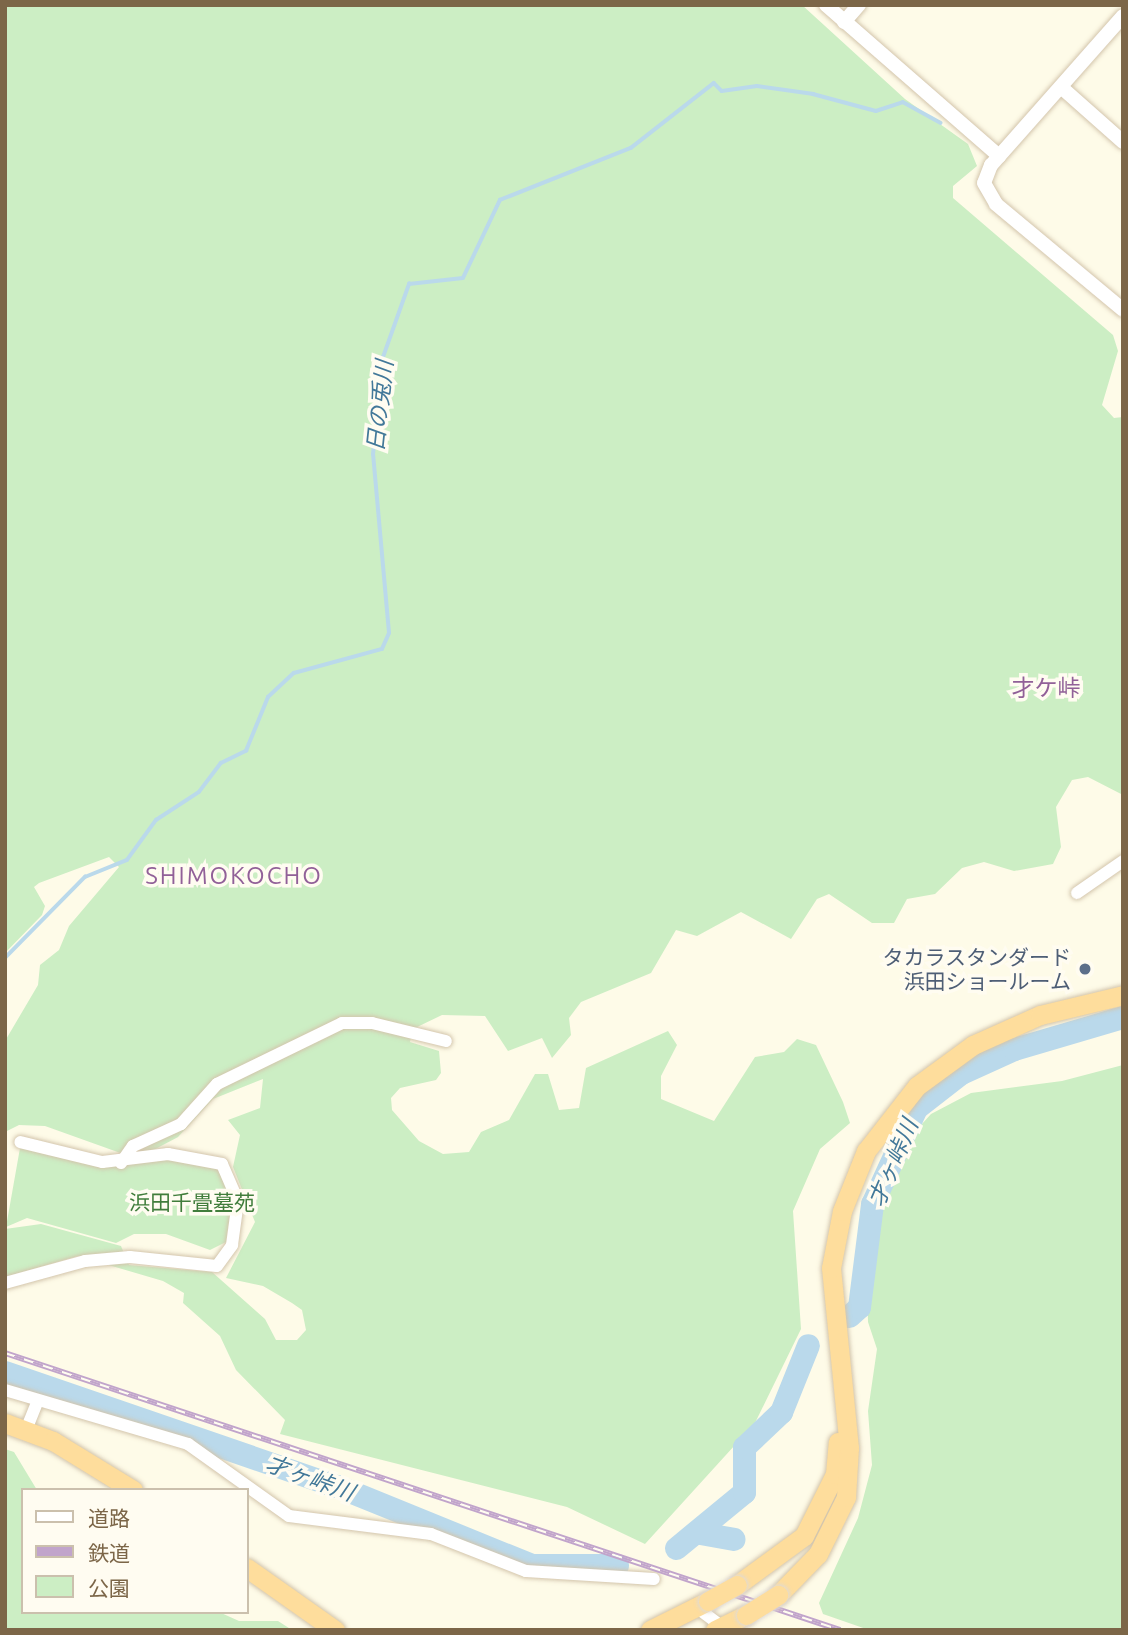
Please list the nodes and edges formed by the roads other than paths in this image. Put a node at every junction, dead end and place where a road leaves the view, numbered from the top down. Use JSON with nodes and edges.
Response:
{"nodes":[{"id":1,"x":826,"y":5,"type":"edge"},
{"id":2,"x":859,"y":5,"type":"edge"},
{"id":3,"x":1123,"y":16,"type":"edge"},
{"id":4,"x":844,"y":22,"type":"junction"},
{"id":5,"x":1061,"y":88,"type":"junction"},
{"id":6,"x":1123,"y":142,"type":"edge"},
{"id":7,"x":999,"y":156,"type":"junction"},
{"id":8,"x":1123,"y":310,"type":"edge"},
{"id":9,"x":1123,"y":861,"type":"edge"},
{"id":10,"x":1077,"y":893,"type":"dead end"},
{"id":11,"x":1123,"y":995,"type":"edge"},
{"id":12,"x":446,"y":1041,"type":"dead end"},
{"id":13,"x":20,"y":1142,"type":"dead end"},
{"id":14,"x":121,"y":1163,"type":"junction"},
{"id":15,"x":5,"y":1283,"type":"edge"},
{"id":16,"x":5,"y":1390,"type":"edge"},
{"id":17,"x":843,"y":1392,"type":"junction"},
{"id":18,"x":37,"y":1403,"type":"junction"},
{"id":19,"x":5,"y":1423,"type":"edge"},
{"id":20,"x":26,"y":1430,"type":"junction"},
{"id":21,"x":129,"y":1488,"type":"edge"},
{"id":22,"x":248,"y":1569,"type":"edge"},
{"id":23,"x":654,"y":1580,"type":"dead end"},
{"id":24,"x":702,"y":1604,"type":"junction"},
{"id":25,"x":722,"y":1629,"type":"edge"},
{"id":26,"x":335,"y":1630,"type":"edge"},
{"id":27,"x":650,"y":1630,"type":"edge"}],
"edges":[{"from":1,"to":4,"type":"street"},
{"from":2,"to":4,"type":"street"},
{"from":3,"to":5,"type":"street"},
{"from":4,"to":7,"type":"street"},
{"from":5,"to":6,"type":"street"},
{"from":5,"to":7,"type":"street"},
{"from":7,"to":8,"type":"street"},
{"from":9,"to":10,"type":"street"},
{"from":11,"to":17,"type":"highway"},
{"from":12,"to":14,"type":"street"},
{"from":13,"to":14,"type":"street"},
{"from":14,"to":15,"type":"street"},
{"from":16,"to":18,"type":"street"},
{"from":17,"to":24,"type":"highway","bridge":true},
{"from":17,"to":25,"type":"highway","bridge":true},
{"from":18,"to":20,"type":"street"},
{"from":18,"to":23,"type":"street"},
{"from":19,"to":20,"type":"highway"},
{"from":20,"to":21,"type":"highway"},
{"from":22,"to":26,"type":"highway"},
{"from":24,"to":25,"type":"street"},
{"from":24,"to":27,"type":"highway"}]}
